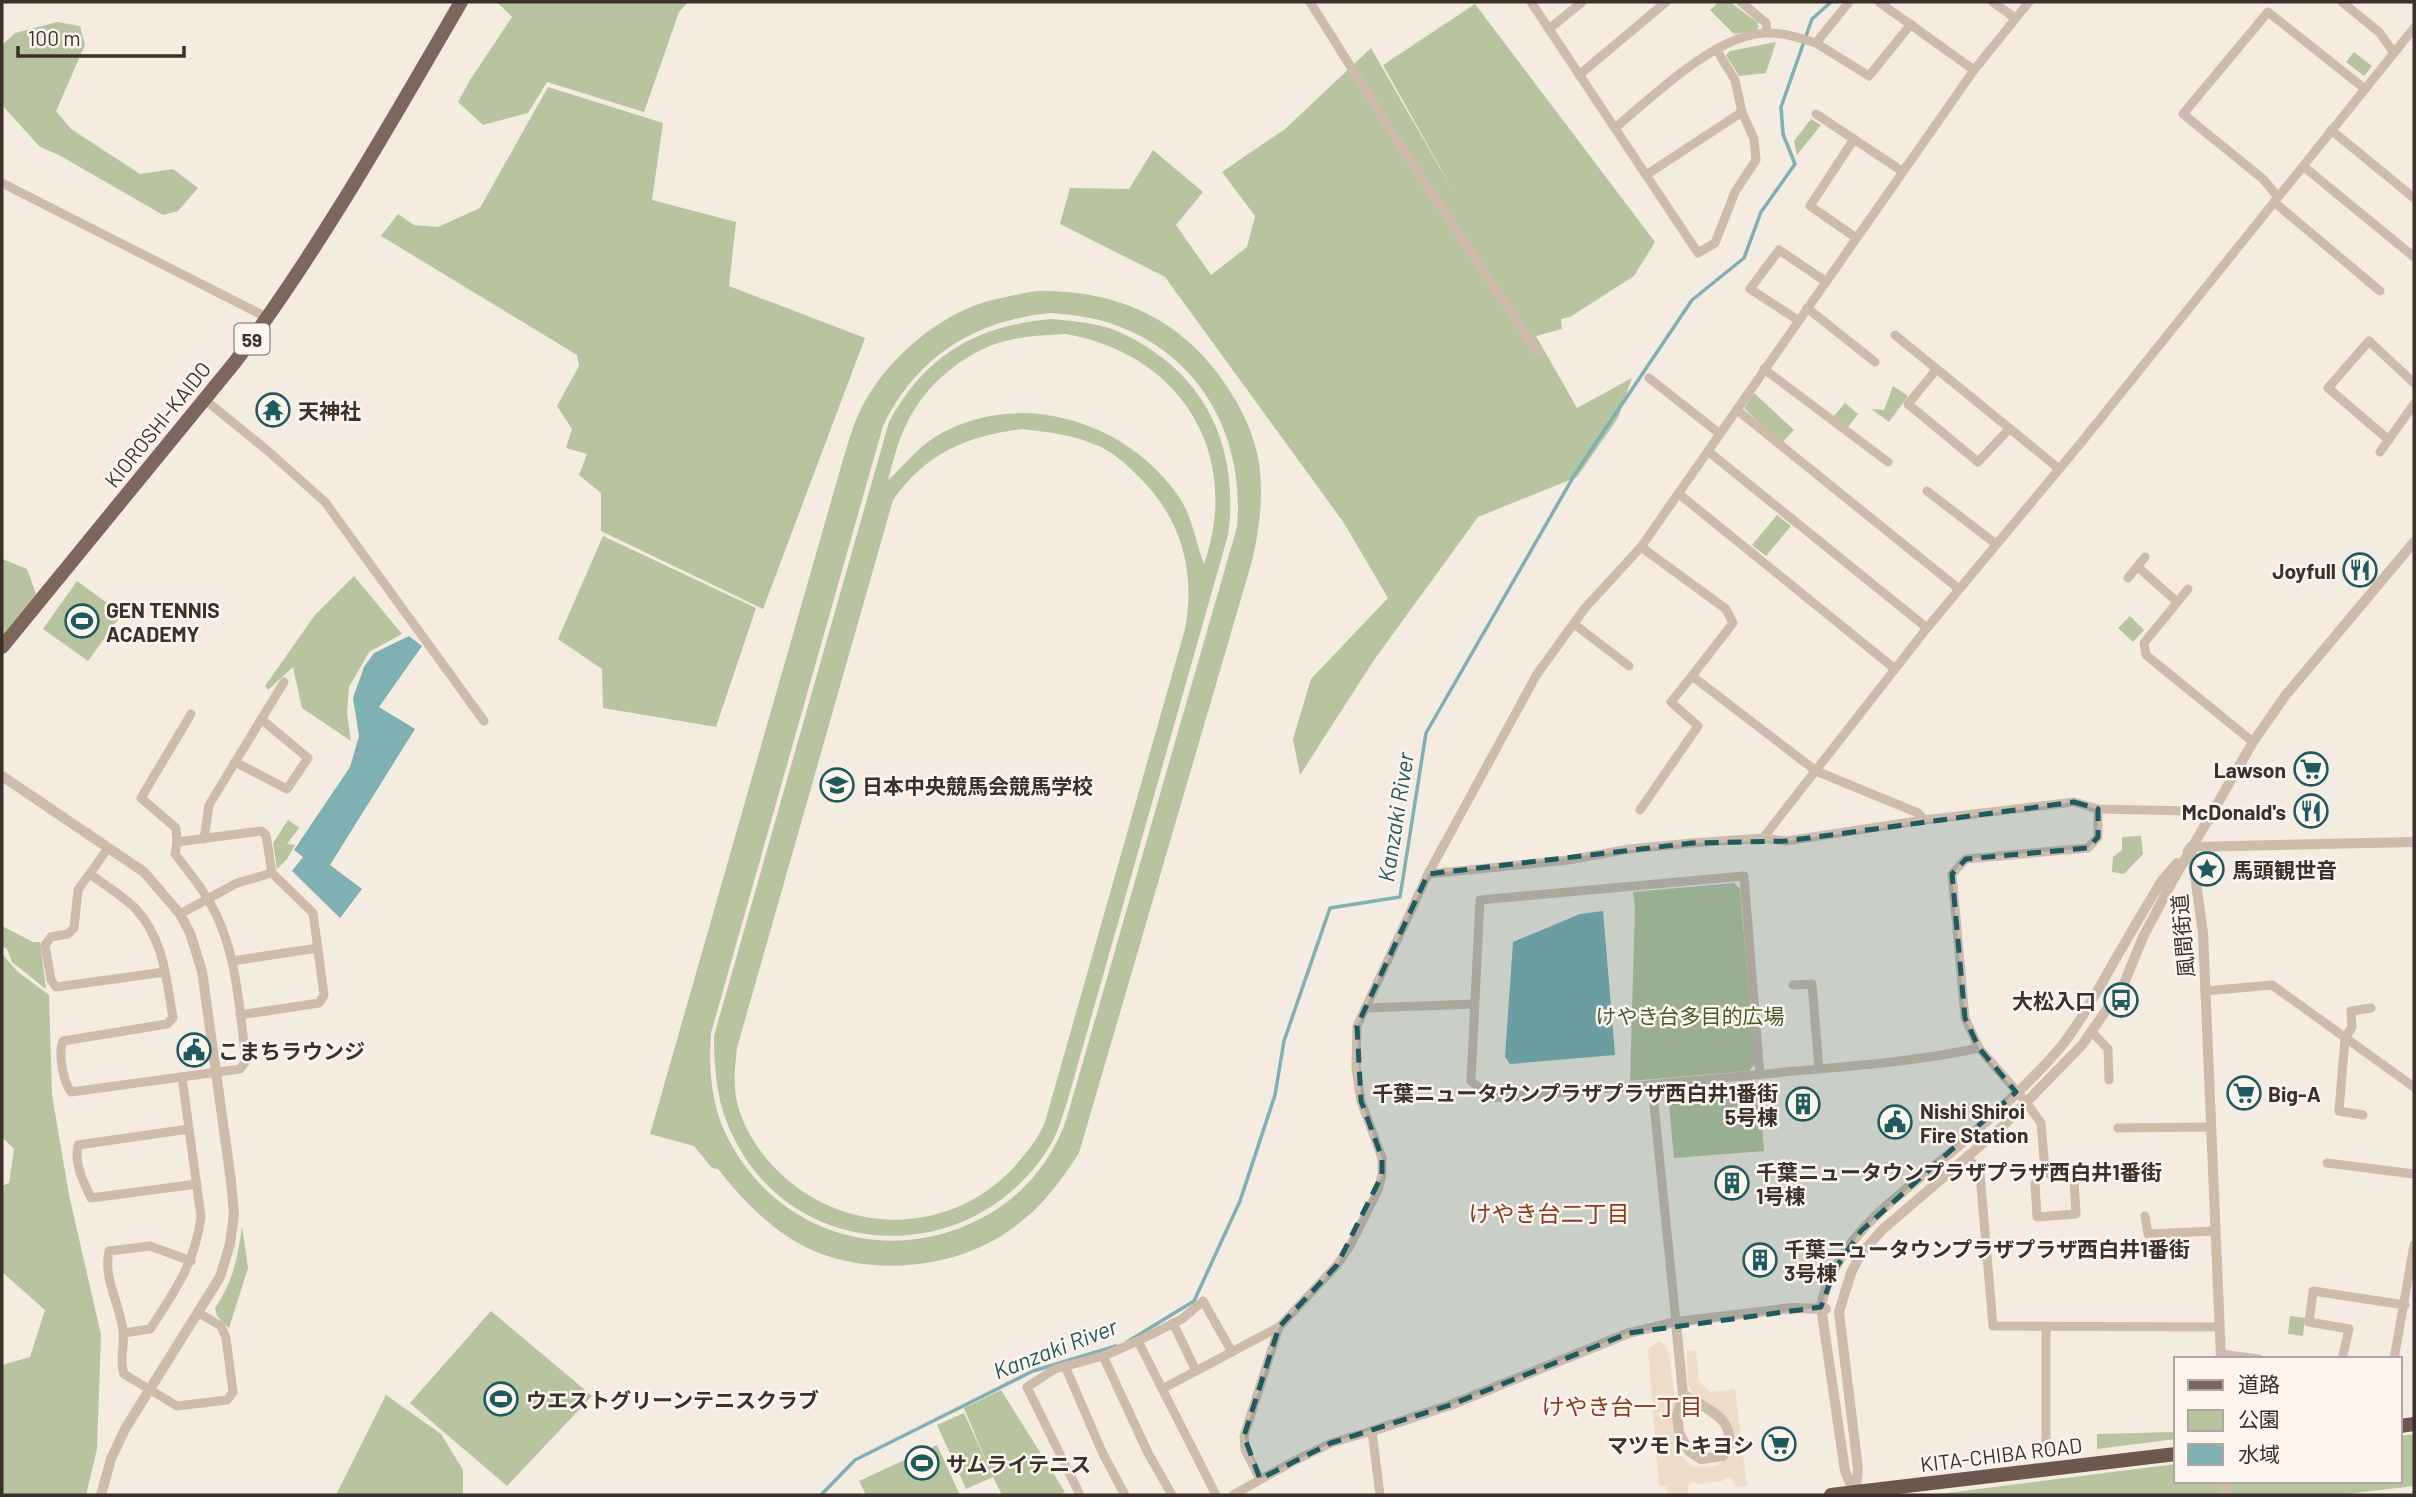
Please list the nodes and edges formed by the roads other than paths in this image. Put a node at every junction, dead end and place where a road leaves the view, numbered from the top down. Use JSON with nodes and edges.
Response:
{"nodes":[{"id":1,"x":461,"y":2,"type":"edge"},
{"id":2,"x":1310,"y":2,"type":"edge"},
{"id":3,"x":1531,"y":2,"type":"edge"},
{"id":4,"x":1582,"y":2,"type":"edge"},
{"id":5,"x":1666,"y":2,"type":"edge"},
{"id":6,"x":1741,"y":2,"type":"edge"},
{"id":7,"x":1849,"y":2,"type":"edge"},
{"id":8,"x":1879,"y":2,"type":"edge"},
{"id":9,"x":1993,"y":2,"type":"edge"},
{"id":10,"x":2029,"y":2,"type":"edge"},
{"id":11,"x":2342,"y":2,"type":"edge"},
{"id":12,"x":2015,"y":18,"type":"junction"},
{"id":13,"x":1911,"y":24,"type":"junction"},
{"id":14,"x":2414,"y":28,"type":"edge"},
{"id":15,"x":1549,"y":29,"type":"junction"},
{"id":16,"x":1766,"y":32,"type":"junction"},
{"id":17,"x":1816,"y":43,"type":"junction"},
{"id":18,"x":1716,"y":49,"type":"junction"},
{"id":19,"x":2394,"y":53,"type":"junction"},
{"id":20,"x":1974,"y":70,"type":"junction"},
{"id":21,"x":1580,"y":75,"type":"junction"},
{"id":22,"x":2365,"y":89,"type":"junction"},
{"id":23,"x":1742,"y":112,"type":"junction"},
{"id":24,"x":1816,"y":114,"type":"dead end"},
{"id":25,"x":1615,"y":128,"type":"junction"},
{"id":26,"x":2332,"y":130,"type":"junction"},
{"id":27,"x":1854,"y":139,"type":"junction"},
{"id":28,"x":2303,"y":166,"type":"junction"},
{"id":29,"x":1902,"y":171,"type":"junction"},
{"id":30,"x":1646,"y":175,"type":"junction"},
{"id":31,"x":2,"y":183,"type":"edge"},
{"id":32,"x":2414,"y":198,"type":"edge"},
{"id":33,"x":2276,"y":200,"type":"junction"},
{"id":34,"x":1855,"y":237,"type":"junction"},
{"id":35,"x":2414,"y":257,"type":"edge"},
{"id":36,"x":1825,"y":281,"type":"junction"},
{"id":37,"x":2380,"y":291,"type":"dead end"},
{"id":38,"x":1807,"y":308,"type":"junction"},
{"id":39,"x":268,"y":318,"type":"junction"},
{"id":40,"x":1798,"y":320,"type":"junction"},
{"id":41,"x":1895,"y":335,"type":"dead end"},
{"id":42,"x":1538,"y":353,"type":"dead end"},
{"id":43,"x":1875,"y":362,"type":"dead end"},
{"id":44,"x":1765,"y":369,"type":"junction"},
{"id":45,"x":1936,"y":370,"type":"junction"},
{"id":46,"x":1649,"y":378,"type":"dead end"},
{"id":47,"x":2414,"y":383,"type":"edge"},
{"id":48,"x":204,"y":399,"type":"junction"},
{"id":49,"x":2414,"y":407,"type":"edge"},
{"id":50,"x":1737,"y":410,"type":"junction"},
{"id":51,"x":2009,"y":429,"type":"junction"},
{"id":52,"x":1720,"y":434,"type":"junction"},
{"id":53,"x":2389,"y":440,"type":"junction"},
{"id":54,"x":1709,"y":452,"type":"junction"},
{"id":55,"x":2380,"y":452,"type":"dead end"},
{"id":56,"x":1888,"y":462,"type":"dead end"},
{"id":57,"x":2059,"y":468,"type":"junction"},
{"id":58,"x":1927,"y":491,"type":"dead end"},
{"id":59,"x":1679,"y":494,"type":"junction"},
{"id":60,"x":2414,"y":542,"type":"edge"},
{"id":61,"x":1996,"y":544,"type":"junction"},
{"id":62,"x":1641,"y":547,"type":"junction"},
{"id":63,"x":2145,"y":557,"type":"dead end"},
{"id":64,"x":2138,"y":567,"type":"junction"},
{"id":65,"x":2128,"y":578,"type":"dead end"},
{"id":66,"x":1959,"y":589,"type":"junction"},
{"id":67,"x":2188,"y":589,"type":"dead end"},
{"id":68,"x":2177,"y":602,"type":"junction"},
{"id":69,"x":1574,"y":624,"type":"junction"},
{"id":70,"x":1927,"y":628,"type":"junction"},
{"id":71,"x":2,"y":647,"type":"edge"},
{"id":72,"x":1629,"y":666,"type":"dead end"},
{"id":73,"x":1895,"y":669,"type":"junction"},
{"id":74,"x":1692,"y":676,"type":"junction"},
{"id":75,"x":284,"y":682,"type":"dead end"},
{"id":76,"x":191,"y":714,"type":"dead end"},
{"id":77,"x":261,"y":719,"type":"junction"},
{"id":78,"x":484,"y":721,"type":"dead end"},
{"id":79,"x":2253,"y":741,"type":"junction"},
{"id":80,"x":235,"y":762,"type":"junction"},
{"id":81,"x":1815,"y":771,"type":"junction"},
{"id":82,"x":2,"y":776,"type":"edge"},
{"id":83,"x":2098,"y":809,"type":"junction"},
{"id":84,"x":1640,"y":810,"type":"dead end"},
{"id":85,"x":1924,"y":820,"type":"junction"},
{"id":86,"x":2210,"y":820,"type":"junction"},
{"id":87,"x":1763,"y":838,"type":"junction"},
{"id":88,"x":204,"y":839,"type":"junction"},
{"id":89,"x":177,"y":842,"type":"junction"},
{"id":90,"x":2414,"y":842,"type":"edge"},
{"id":91,"x":108,"y":848,"type":"junction"},
{"id":92,"x":2191,"y":848,"type":"junction"},
{"id":93,"x":272,"y":873,"type":"junction"},
{"id":94,"x":90,"y":874,"type":"junction"},
{"id":95,"x":1428,"y":874,"type":"junction"},
{"id":96,"x":208,"y":899,"type":"junction"},
{"id":97,"x":180,"y":914,"type":"junction"},
{"id":98,"x":318,"y":948,"type":"junction"},
{"id":99,"x":232,"y":961,"type":"junction"},
{"id":100,"x":166,"y":972,"type":"junction"},
{"id":101,"x":1793,"y":985,"type":"dead end"},
{"id":102,"x":2206,"y":991,"type":"junction"},
{"id":103,"x":1474,"y":1004,"type":"junction"},
{"id":104,"x":1365,"y":1008,"type":"junction"},
{"id":105,"x":2371,"y":1008,"type":"dead end"},
{"id":106,"x":240,"y":1015,"type":"junction"},
{"id":107,"x":2092,"y":1032,"type":"junction"},
{"id":108,"x":2345,"y":1038,"type":"junction"},
{"id":109,"x":1979,"y":1048,"type":"junction"},
{"id":110,"x":1819,"y":1069,"type":"junction"},
{"id":111,"x":215,"y":1072,"type":"junction"},
{"id":112,"x":1760,"y":1074,"type":"junction"},
{"id":113,"x":182,"y":1077,"type":"junction"},
{"id":114,"x":2109,"y":1080,"type":"dead end"},
{"id":115,"x":1652,"y":1084,"type":"junction"},
{"id":116,"x":2414,"y":1087,"type":"edge"},
{"id":117,"x":2016,"y":1092,"type":"junction"},
{"id":118,"x":2026,"y":1102,"type":"junction"},
{"id":119,"x":2363,"y":1115,"type":"dead end"},
{"id":120,"x":2211,"y":1127,"type":"junction"},
{"id":121,"x":2118,"y":1128,"type":"dead end"},
{"id":122,"x":189,"y":1129,"type":"junction"},
{"id":123,"x":1967,"y":1156,"type":"junction"},
{"id":124,"x":2327,"y":1163,"type":"dead end"},
{"id":125,"x":2045,"y":1170,"type":"junction"},
{"id":126,"x":2414,"y":1174,"type":"edge"},
{"id":127,"x":197,"y":1184,"type":"junction"},
{"id":128,"x":2145,"y":1216,"type":"dead end"},
{"id":129,"x":2215,"y":1231,"type":"junction"},
{"id":130,"x":2414,"y":1245,"type":"edge"},
{"id":131,"x":191,"y":1261,"type":"junction"},
{"id":132,"x":2405,"y":1304,"type":"junction"},
{"id":133,"x":1821,"y":1307,"type":"junction"},
{"id":134,"x":1839,"y":1312,"type":"junction"},
{"id":135,"x":199,"y":1313,"type":"junction"},
{"id":136,"x":1676,"y":1322,"type":"junction"},
{"id":137,"x":1173,"y":1324,"type":"junction"},
{"id":138,"x":2046,"y":1326,"type":"junction"},
{"id":139,"x":1279,"y":1327,"type":"junction"},
{"id":140,"x":2219,"y":1327,"type":"junction"},
{"id":141,"x":124,"y":1333,"type":"junction"},
{"id":142,"x":1138,"y":1341,"type":"junction"},
{"id":143,"x":1232,"y":1352,"type":"junction"},
{"id":144,"x":1103,"y":1356,"type":"junction"},
{"id":145,"x":2221,"y":1356,"type":"edge"},
{"id":146,"x":2342,"y":1357,"type":"edge"},
{"id":147,"x":2394,"y":1357,"type":"edge"},
{"id":148,"x":1065,"y":1366,"type":"junction"},
{"id":149,"x":1196,"y":1371,"type":"junction"},
{"id":150,"x":1162,"y":1389,"type":"junction"},
{"id":151,"x":151,"y":1390,"type":"junction"},
{"id":152,"x":1682,"y":1394,"type":"junction"},
{"id":153,"x":1372,"y":1432,"type":"junction"},
{"id":154,"x":2046,"y":1448,"type":"dead end"},
{"id":155,"x":2174,"y":1454,"type":"edge"},
{"id":156,"x":1260,"y":1479,"type":"junction"},
{"id":157,"x":1854,"y":1494,"type":"edge"},
{"id":158,"x":101,"y":1495,"type":"edge"},
{"id":159,"x":1080,"y":1495,"type":"edge"},
{"id":160,"x":1125,"y":1495,"type":"edge"},
{"id":161,"x":1172,"y":1495,"type":"edge"},
{"id":162,"x":1216,"y":1495,"type":"edge"},
{"id":163,"x":1233,"y":1495,"type":"edge"},
{"id":164,"x":1380,"y":1495,"type":"edge"},
{"id":165,"x":1831,"y":1495,"type":"edge"}],
"edges":[{"from":1,"to":39,"type":"main road","name":"KIOROSHI-KAIDO","number":"59"},
{"from":2,"to":42,"type":"street"},
{"from":3,"to":15,"type":"street"},
{"from":4,"to":15,"type":"street"},
{"from":5,"to":21,"type":"street"},
{"from":6,"to":16,"type":"street"},
{"from":7,"to":17,"type":"street"},
{"from":8,"to":13,"type":"street"},
{"from":9,"to":12,"type":"street"},
{"from":10,"to":12,"type":"street"},
{"from":11,"to":19,"type":"street"},
{"from":12,"to":20,"type":"street"},
{"from":13,"to":17,"type":"street"},
{"from":13,"to":20,"type":"street"},
{"from":14,"to":19,"type":"street"},
{"from":15,"to":21,"type":"street"},
{"from":16,"to":17,"type":"street"},
{"from":16,"to":18,"type":"street"},
{"from":18,"to":23,"type":"street"},
{"from":18,"to":25,"type":"street"},
{"from":19,"to":22,"type":"street"},
{"from":20,"to":29,"type":"street"},
{"from":21,"to":25,"type":"street"},
{"from":22,"to":26,"type":"street"},
{"from":22,"to":33,"type":"street"},
{"from":23,"to":30,"type":"street"},
{"from":23,"to":30,"type":"street"},
{"from":24,"to":27,"type":"street"},
{"from":25,"to":30,"type":"street"},
{"from":26,"to":28,"type":"street"},
{"from":26,"to":32,"type":"street"},
{"from":27,"to":29,"type":"street"},
{"from":27,"to":34,"type":"street"},
{"from":28,"to":33,"type":"street"},
{"from":28,"to":35,"type":"street"},
{"from":29,"to":34,"type":"street"},
{"from":31,"to":39,"type":"street"},
{"from":33,"to":37,"type":"street"},
{"from":33,"to":57,"type":"street"},
{"from":34,"to":36,"type":"street"},
{"from":36,"to":38,"type":"street"},
{"from":36,"to":40,"type":"street"},
{"from":38,"to":40,"type":"street"},
{"from":38,"to":43,"type":"street"},
{"from":39,"to":48,"type":"main road","name":"KIOROSHI-KAIDO","number":"59"},
{"from":40,"to":44,"type":"street"},
{"from":41,"to":45,"type":"street"},
{"from":44,"to":50,"type":"street"},
{"from":44,"to":56,"type":"street"},
{"from":45,"to":51,"type":"street"},
{"from":45,"to":51,"type":"street"},
{"from":46,"to":52,"type":"street"},
{"from":47,"to":53,"type":"street"},
{"from":48,"to":71,"type":"main road","name":"KIOROSHI-KAIDO","number":"59"},
{"from":48,"to":78,"type":"street"},
{"from":49,"to":53,"type":"street"},
{"from":50,"to":52,"type":"street"},
{"from":50,"to":66,"type":"street"},
{"from":51,"to":57,"type":"street"},
{"from":52,"to":54,"type":"street"},
{"from":53,"to":55,"type":"street"},
{"from":54,"to":59,"type":"street"},
{"from":54,"to":70,"type":"street"},
{"from":57,"to":61,"type":"street"},
{"from":58,"to":61,"type":"street"},
{"from":59,"to":62,"type":"street"},
{"from":59,"to":73,"type":"street"},
{"from":60,"to":79,"type":"street"},
{"from":61,"to":66,"type":"street"},
{"from":62,"to":69,"type":"street"},
{"from":62,"to":74,"type":"street"},
{"from":63,"to":64,"type":"street"},
{"from":64,"to":65,"type":"street"},
{"from":64,"to":68,"type":"street"},
{"from":66,"to":70,"type":"street"},
{"from":67,"to":68,"type":"street"},
{"from":68,"to":79,"type":"street"},
{"from":69,"to":72,"type":"street"},
{"from":69,"to":95,"type":"street"},
{"from":70,"to":73,"type":"street"},
{"from":73,"to":81,"type":"street"},
{"from":74,"to":81,"type":"street"},
{"from":74,"to":84,"type":"street"},
{"from":75,"to":77,"type":"street"},
{"from":76,"to":89,"type":"street"},
{"from":77,"to":80,"type":"street"},
{"from":77,"to":80,"type":"street"},
{"from":79,"to":86,"type":"street"},
{"from":80,"to":88,"type":"street"},
{"from":81,"to":85,"type":"street"},
{"from":81,"to":87,"type":"street"},
{"from":82,"to":91,"type":"street"},
{"from":83,"to":85,"type":"street"},
{"from":83,"to":86,"type":"street"},
{"from":83,"to":109,"type":"street"},
{"from":85,"to":87,"type":"street"},
{"from":86,"to":92,"type":"street"},
{"from":87,"to":95,"type":"street"},
{"from":88,"to":89,"type":"street"},
{"from":88,"to":93,"type":"street"},
{"from":89,"to":96,"type":"street"},
{"from":90,"to":92,"type":"street"},
{"from":91,"to":94,"type":"street"},
{"from":91,"to":97,"type":"street"},
{"from":92,"to":102,"type":"street","name":"風間街道"},
{"from":92,"to":107,"type":"street"},
{"from":92,"to":117,"type":"street"},
{"from":93,"to":96,"type":"street"},
{"from":93,"to":98,"type":"street"},
{"from":94,"to":100,"type":"street"},
{"from":94,"to":100,"type":"street"},
{"from":95,"to":104,"type":"street"},
{"from":96,"to":97,"type":"street"},
{"from":96,"to":99,"type":"street"},
{"from":97,"to":111,"type":"street"},
{"from":98,"to":99,"type":"street"},
{"from":98,"to":106,"type":"street"},
{"from":99,"to":106,"type":"street"},
{"from":100,"to":113,"type":"street"},
{"from":101,"to":110,"type":"street"},
{"from":102,"to":108,"type":"street"},
{"from":102,"to":120,"type":"street","name":"風間街道"},
{"from":103,"to":104,"type":"street"},
{"from":103,"to":112,"type":"street"},
{"from":103,"to":115,"type":"street"},
{"from":104,"to":139,"type":"street"},
{"from":105,"to":108,"type":"street"},
{"from":106,"to":111,"type":"street"},
{"from":107,"to":114,"type":"street"},
{"from":107,"to":118,"type":"street"},
{"from":108,"to":116,"type":"street"},
{"from":108,"to":119,"type":"street"},
{"from":109,"to":110,"type":"street"},
{"from":109,"to":117,"type":"street"},
{"from":110,"to":112,"type":"street"},
{"from":111,"to":113,"type":"street"},
{"from":111,"to":135,"type":"street"},
{"from":112,"to":115,"type":"street"},
{"from":113,"to":122,"type":"street"},
{"from":115,"to":136,"type":"street"},
{"from":117,"to":118,"type":"street"},
{"from":117,"to":133,"type":"street"},
{"from":118,"to":123,"type":"street"},
{"from":118,"to":125,"type":"street"},
{"from":120,"to":121,"type":"street"},
{"from":120,"to":129,"type":"street","name":"風間街道"},
{"from":122,"to":127,"type":"street"},
{"from":122,"to":127,"type":"street"},
{"from":123,"to":134,"type":"street"},
{"from":123,"to":138,"type":"street"},
{"from":124,"to":126,"type":"street"},
{"from":125,"to":125,"type":"street"},
{"from":127,"to":131,"type":"street"},
{"from":128,"to":129,"type":"street"},
{"from":129,"to":140,"type":"street","name":"風間街道"},
{"from":130,"to":132,"type":"street"},
{"from":131,"to":141,"type":"street"},
{"from":131,"to":141,"type":"street"},
{"from":132,"to":146,"type":"street"},
{"from":132,"to":147,"type":"street"},
{"from":133,"to":134,"type":"street"},
{"from":133,"to":136,"type":"street"},
{"from":133,"to":157,"type":"street"},
{"from":134,"to":157,"type":"street"},
{"from":135,"to":151,"type":"street"},
{"from":135,"to":151,"type":"street"},
{"from":136,"to":152,"type":"street"},
{"from":136,"to":153,"type":"street"},
{"from":137,"to":142,"type":"street"},
{"from":137,"to":143,"type":"street"},
{"from":137,"to":149,"type":"street"},
{"from":138,"to":140,"type":"street"},
{"from":138,"to":154,"type":"street"},
{"from":139,"to":143,"type":"street"},
{"from":139,"to":156,"type":"street"},
{"from":140,"to":145,"type":"street","name":"風間街道"},
{"from":141,"to":151,"type":"street"},
{"from":142,"to":144,"type":"street"},
{"from":142,"to":150,"type":"street"},
{"from":143,"to":149,"type":"street"},
{"from":144,"to":148,"type":"street"},
{"from":144,"to":161,"type":"street"},
{"from":148,"to":159,"type":"street"},
{"from":148,"to":160,"type":"street"},
{"from":149,"to":150,"type":"street"},
{"from":150,"to":162,"type":"street"},
{"from":151,"to":158,"type":"street"},
{"from":152,"to":152,"type":"street"},
{"from":153,"to":156,"type":"street"},
{"from":153,"to":164,"type":"street"},
{"from":155,"to":157,"type":"highway","name":"KITA-CHIBA ROAD"},
{"from":156,"to":163,"type":"street"},
{"from":157,"to":165,"type":"highway","name":"KITA-CHIBA ROAD"}]}
